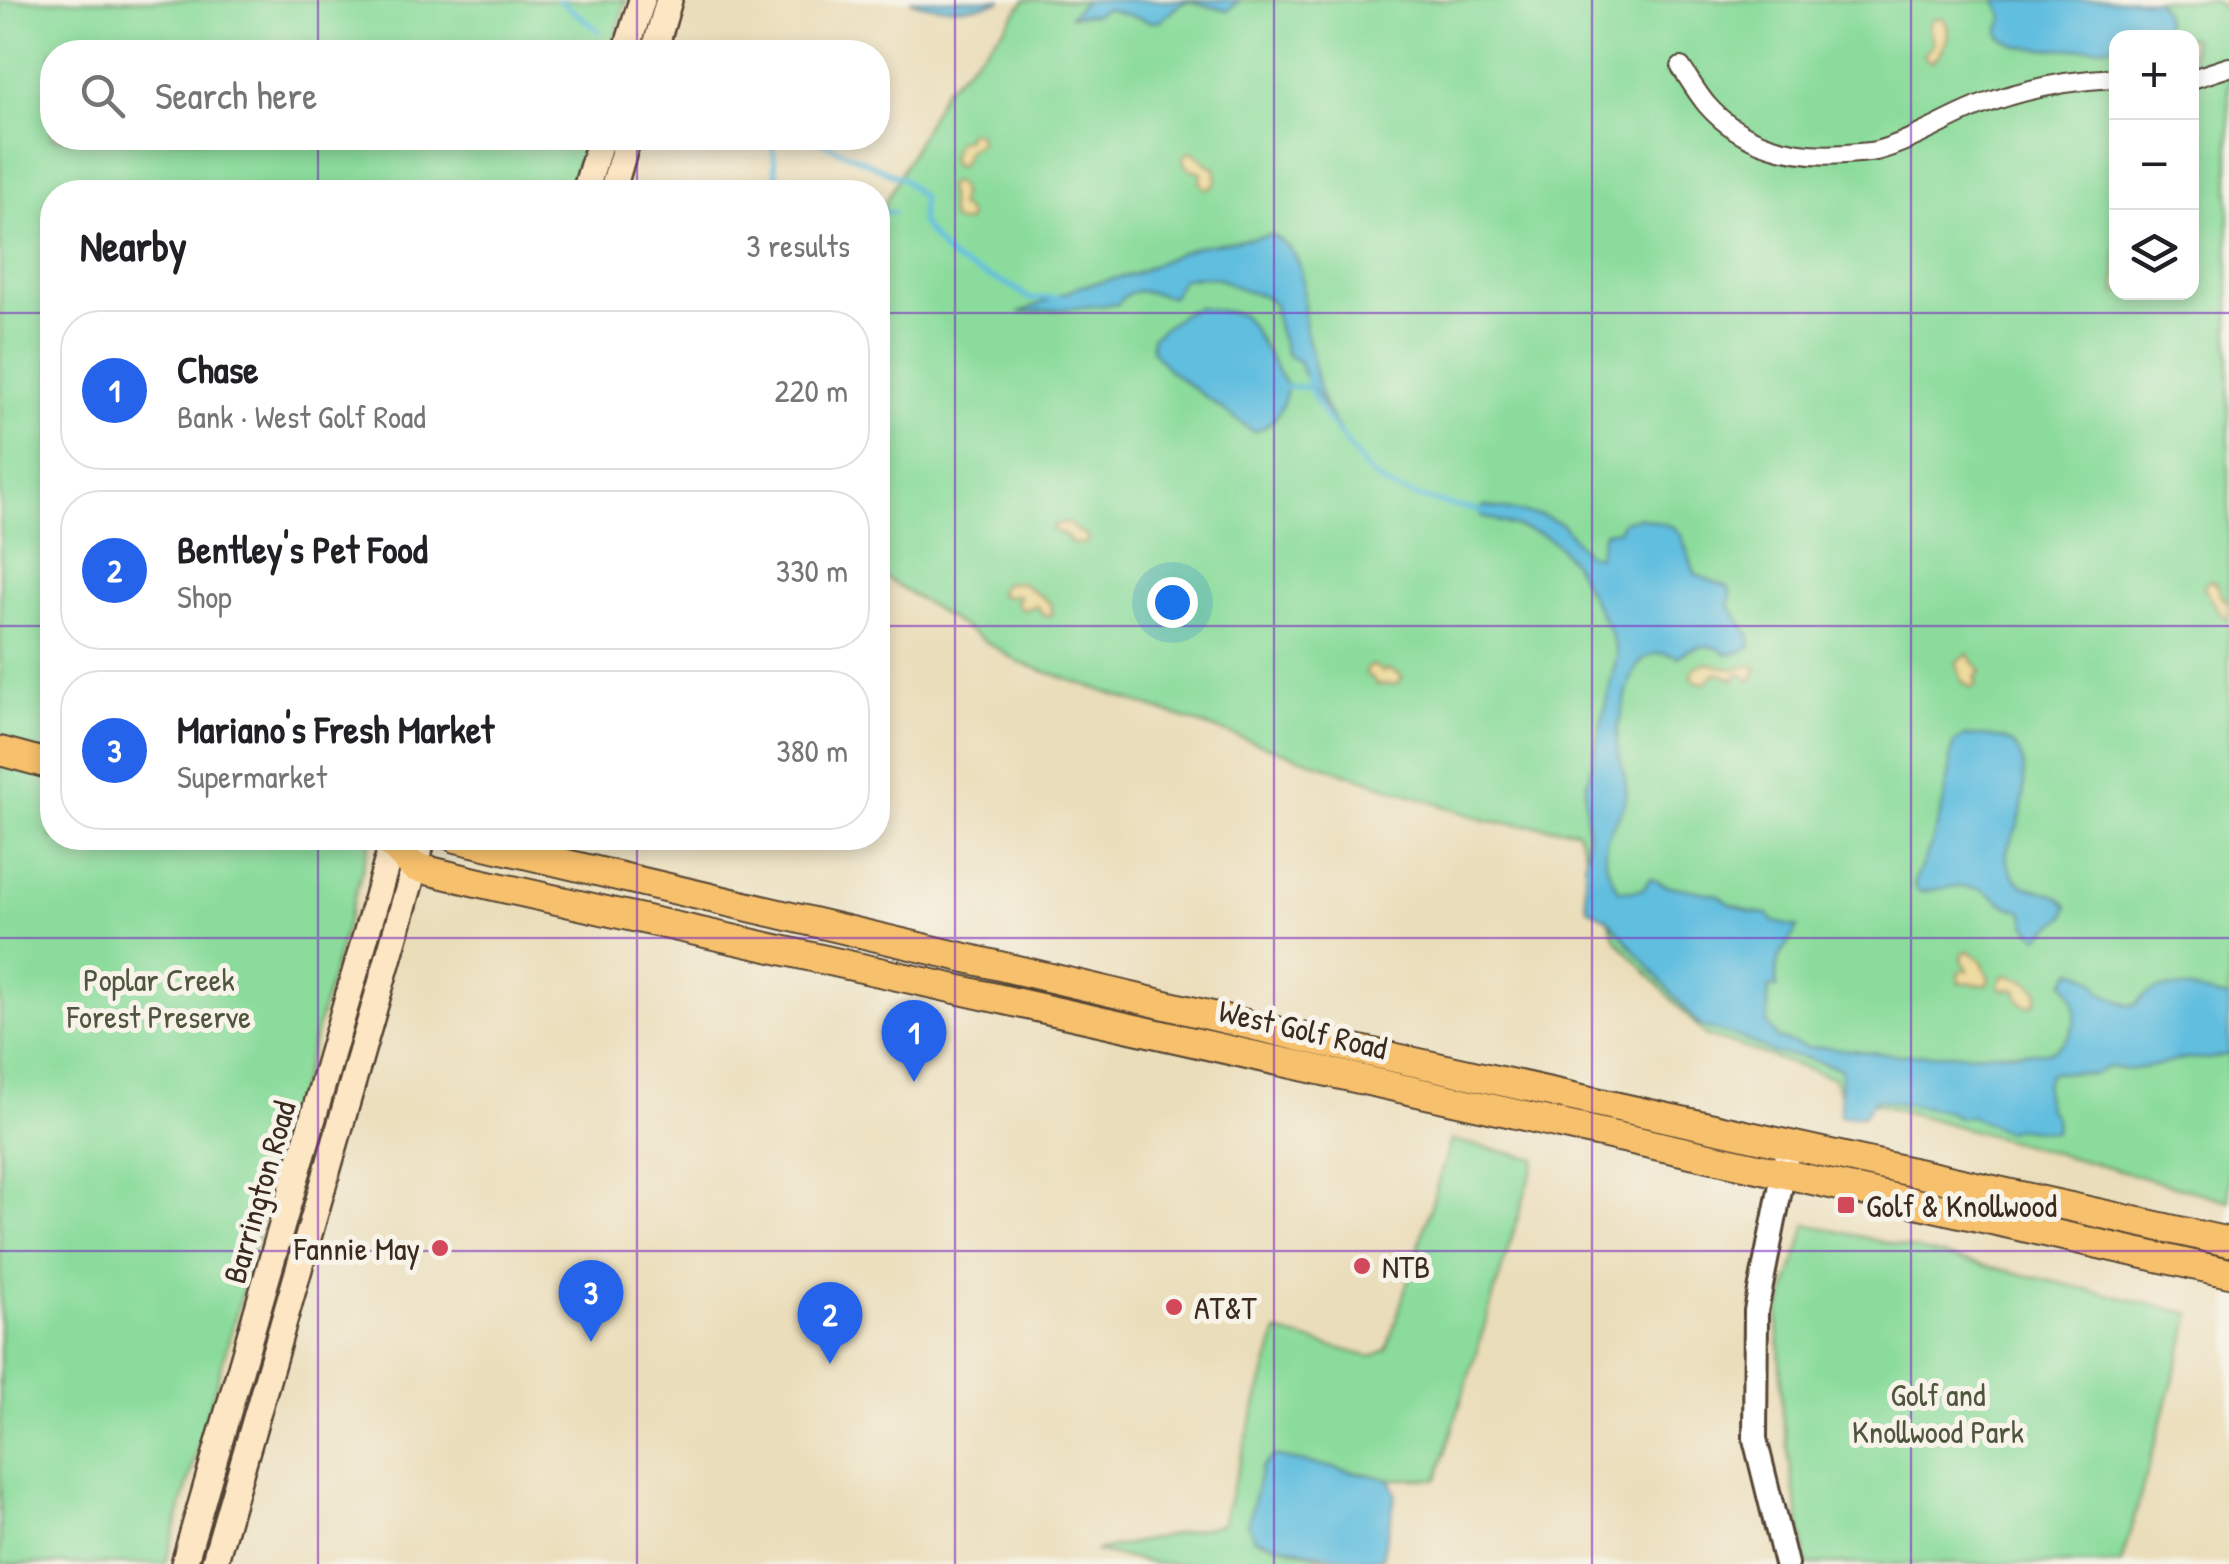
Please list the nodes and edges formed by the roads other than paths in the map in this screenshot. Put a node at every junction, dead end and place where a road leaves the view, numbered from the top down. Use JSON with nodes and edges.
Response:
{"nodes":[{"id":1,"x":642,"y":0,"type":"edge"},
{"id":2,"x":669,"y":0,"type":"edge"},
{"id":3,"x":630,"y":40,"type":"edge"},
{"id":4,"x":657,"y":40,"type":"edge"},
{"id":5,"x":1680,"y":67,"type":"dead end"},
{"id":6,"x":2229,"y":67,"type":"edge"},
{"id":7,"x":2199,"y":77,"type":"edge"},
{"id":8,"x":2109,"y":79,"type":"edge"},
{"id":9,"x":597,"y":150,"type":"edge"},
{"id":10,"x":624,"y":150,"type":"edge"},
{"id":11,"x":589,"y":180,"type":"edge"},
{"id":12,"x":616,"y":180,"type":"edge"},
{"id":13,"x":0,"y":751,"type":"edge"},
{"id":14,"x":40,"y":762,"type":"edge"},
{"id":15,"x":389,"y":850,"type":"edge"},
{"id":16,"x":401,"y":850,"type":"edge"},
{"id":17,"x":419,"y":850,"type":"edge"},
{"id":18,"x":507,"y":850,"type":"edge"},
{"id":19,"x":414,"y":867,"type":"junction"},
{"id":20,"x":1790,"y":1144,"type":"junction"},
{"id":21,"x":1784,"y":1174,"type":"junction"},
{"id":22,"x":2229,"y":1242,"type":"edge"},
{"id":23,"x":2229,"y":1273,"type":"edge"},
{"id":24,"x":184,"y":1564,"type":"edge"},
{"id":25,"x":214,"y":1564,"type":"edge"},
{"id":26,"x":1786,"y":1564,"type":"edge"}],
"edges":[{"from":1,"to":3,"type":"main road"},
{"from":2,"to":4,"type":"main road"},
{"from":5,"to":8,"type":"street"},
{"from":6,"to":7,"type":"street"},
{"from":9,"to":11,"type":"main road"},
{"from":10,"to":12,"type":"main road"},
{"from":13,"to":14,"type":"main road"},
{"from":15,"to":24,"type":"main road","name":"Barrington Road"},
{"from":16,"to":19,"type":"main road"},
{"from":17,"to":19,"type":"main road","name":"Barrington Road"},
{"from":18,"to":20,"type":"main road","name":"West Golf Road"},
{"from":19,"to":21,"type":"main road","name":"West Golf Road"},
{"from":19,"to":25,"type":"main road","name":"Barrington Road"},
{"from":20,"to":21,"type":"street"},
{"from":20,"to":22,"type":"main road","name":"West Golf Road"},
{"from":21,"to":23,"type":"main road","name":"West Golf Road"},
{"from":21,"to":26,"type":"street"}]}
